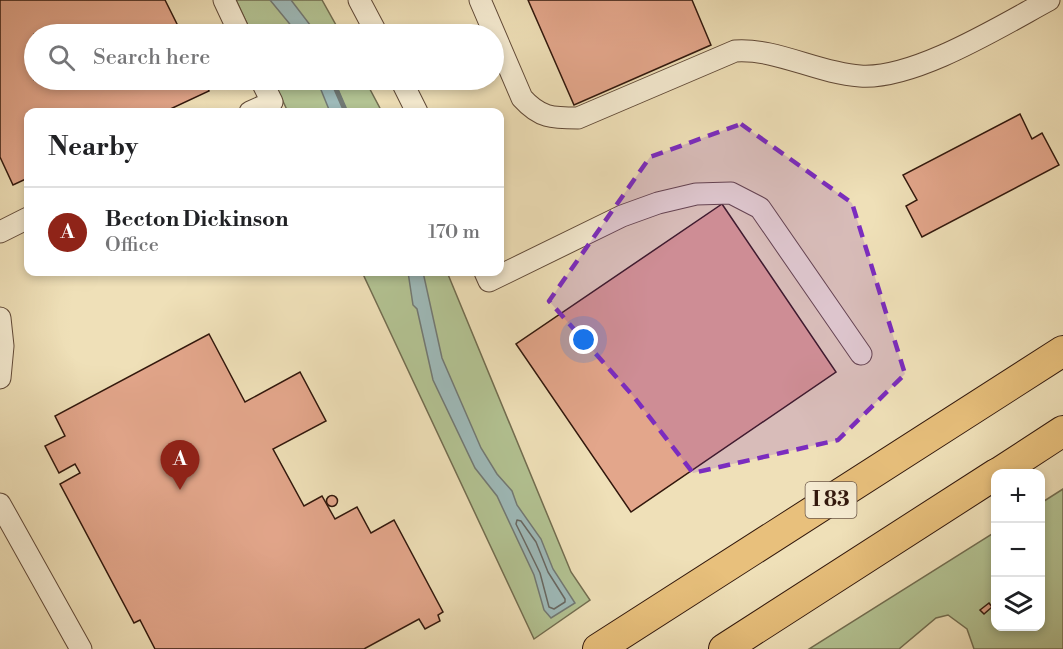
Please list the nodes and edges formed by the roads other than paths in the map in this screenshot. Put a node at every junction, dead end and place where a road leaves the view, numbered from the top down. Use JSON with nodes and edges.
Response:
{"nodes":[{"id":1,"x":224,"y":0,"type":"edge"},
{"id":2,"x":359,"y":0,"type":"edge"},
{"id":3,"x":480,"y":0,"type":"edge"},
{"id":4,"x":1049,"y":0,"type":"edge"},
{"id":5,"x":235,"y":24,"type":"edge"},
{"id":6,"x":372,"y":24,"type":"edge"},
{"id":7,"x":490,"y":24,"type":"edge"},
{"id":8,"x":504,"y":56,"type":"edge"},
{"id":9,"x":266,"y":90,"type":"edge"},
{"id":10,"x":405,"y":90,"type":"edge"},
{"id":11,"x":259,"y":108,"type":"edge"},
{"id":12,"x":415,"y":108,"type":"edge"},
{"id":13,"x":24,"y":220,"type":"edge"},
{"id":14,"x":0,"y":232,"type":"edge"},
{"id":15,"x":504,"y":274,"type":"edge"},
{"id":16,"x":487,"y":276,"type":"edge"},
{"id":17,"x":499,"y":276,"type":"edge"},
{"id":18,"x":0,"y":318,"type":"edge"},
{"id":19,"x":1063,"y":351,"type":"edge"},
{"id":20,"x":861,"y":354,"type":"dead end"},
{"id":21,"x":0,"y":378,"type":"edge"},
{"id":22,"x":1063,"y":431,"type":"edge"},
{"id":23,"x":1004,"y":469,"type":"edge"},
{"id":24,"x":991,"y":477,"type":"edge"},
{"id":25,"x":0,"y":504,"type":"edge"},
{"id":26,"x":81,"y":649,"type":"edge"},
{"id":27,"x":598,"y":649,"type":"edge"},
{"id":28,"x":724,"y":649,"type":"edge"}],
"edges":[{"from":1,"to":5,"type":"street"},
{"from":2,"to":6,"type":"street"},
{"from":3,"to":7,"type":"street"},
{"from":4,"to":8,"type":"street"},
{"from":9,"to":11,"type":"street"},
{"from":10,"to":12,"type":"street"},
{"from":13,"to":14,"type":"street"},
{"from":15,"to":20,"type":"street"},
{"from":16,"to":17,"type":"street"},
{"from":18,"to":21,"type":"street"},
{"from":19,"to":27,"type":"highway","number":"I 83"},
{"from":22,"to":23,"type":"highway"},
{"from":24,"to":28,"type":"highway"},
{"from":25,"to":26,"type":"street"}]}
